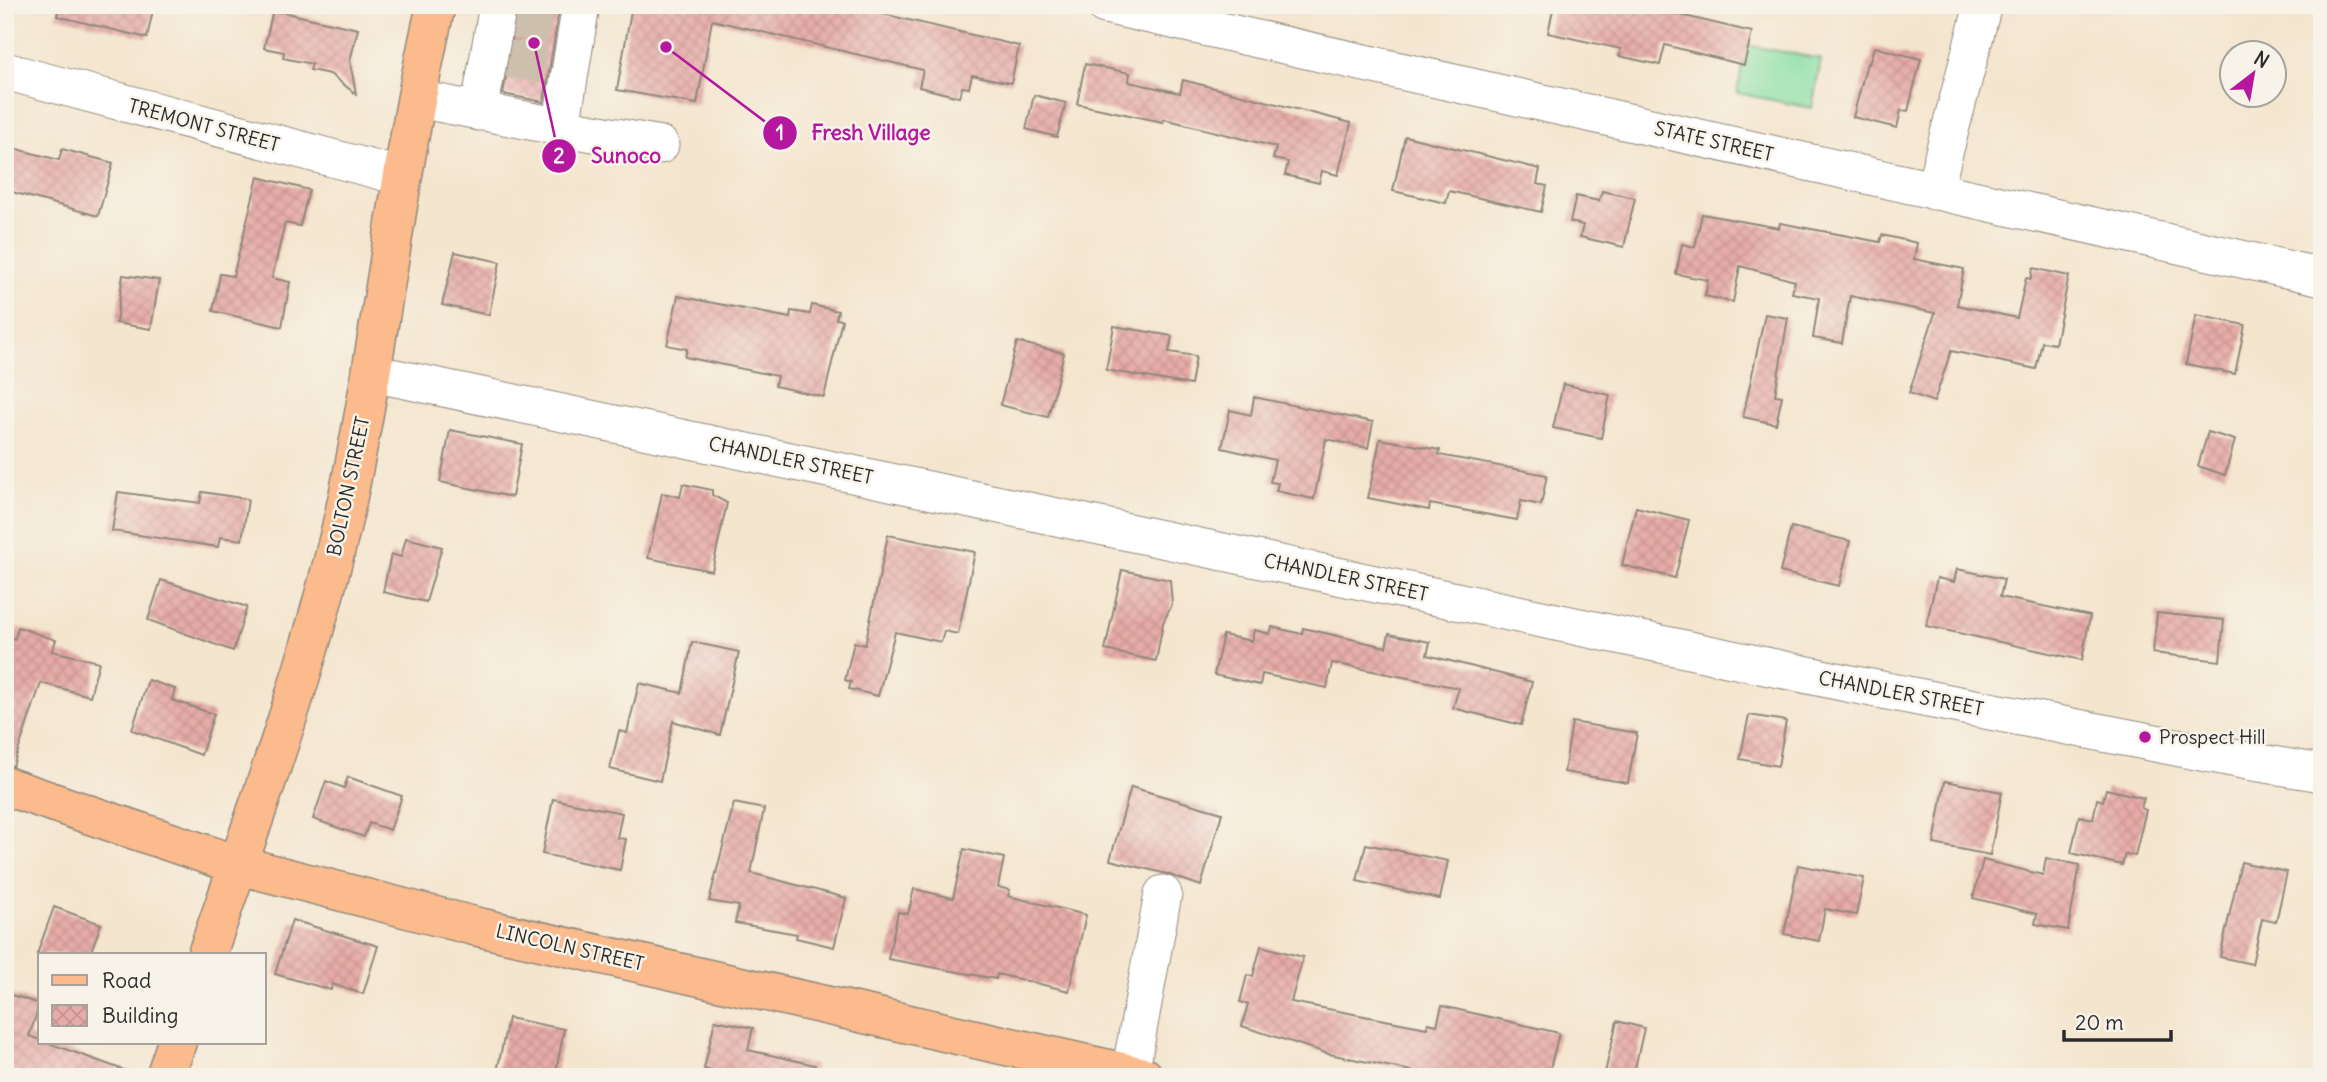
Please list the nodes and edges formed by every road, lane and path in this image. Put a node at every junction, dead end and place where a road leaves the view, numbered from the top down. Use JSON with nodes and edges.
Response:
{"nodes":[{"id":1,"x":436,"y":5,"type":"edge"},
{"id":2,"x":1105,"y":5,"type":"edge"},
{"id":3,"x":1983,"y":5,"type":"edge"},
{"id":4,"x":503,"y":13,"type":"edge"},
{"id":5,"x":573,"y":20,"type":"edge"},
{"id":6,"x":5,"y":71,"type":"edge"},
{"id":7,"x":418,"y":99,"type":"junction"},
{"id":8,"x":479,"y":112,"type":"junction"},
{"id":9,"x":561,"y":127,"type":"junction"},
{"id":10,"x":660,"y":145,"type":"dead end"},
{"id":11,"x":403,"y":177,"type":"junction"},
{"id":12,"x":1934,"y":191,"type":"junction"},
{"id":13,"x":2322,"y":277,"type":"edge"},
{"id":14,"x":372,"y":373,"type":"junction"},
{"id":15,"x":2322,"y":773,"type":"edge"},
{"id":16,"x":5,"y":786,"type":"edge"},
{"id":17,"x":238,"y":865,"type":"junction"},
{"id":18,"x":1163,"y":894,"type":"dead end"},
{"id":19,"x":207,"y":953,"type":"edge"},
{"id":20,"x":176,"y":1044,"type":"edge"},
{"id":21,"x":1137,"y":1075,"type":"edge"},
{"id":22,"x":165,"y":1077,"type":"edge"}],
"edges":[{"from":1,"to":7,"type":"main road","name":"BOLTON STREET"},
{"from":2,"to":12,"type":"street","name":"STATE STREET"},
{"from":3,"to":12,"type":"street"},
{"from":4,"to":8,"type":"street"},
{"from":5,"to":9,"type":"street"},
{"from":6,"to":11,"type":"street","name":"TREMONT STREET"},
{"from":7,"to":8,"type":"street"},
{"from":7,"to":11,"type":"main road","name":"BOLTON STREET"},
{"from":8,"to":9,"type":"street"},
{"from":9,"to":10,"type":"street"},
{"from":11,"to":14,"type":"main road","name":"BOLTON STREET"},
{"from":12,"to":13,"type":"street","name":"STATE STREET"},
{"from":14,"to":15,"type":"street","name":"CHANDLER STREET"},
{"from":14,"to":17,"type":"main road","name":"BOLTON STREET"},
{"from":16,"to":17,"type":"main road","name":"LINCOLN STREET"},
{"from":17,"to":19,"type":"main road","name":"BOLTON STREET"},
{"from":17,"to":21,"type":"main road","name":"LINCOLN STREET"},
{"from":18,"to":21,"type":"street"},
{"from":20,"to":22,"type":"main road"}]}
